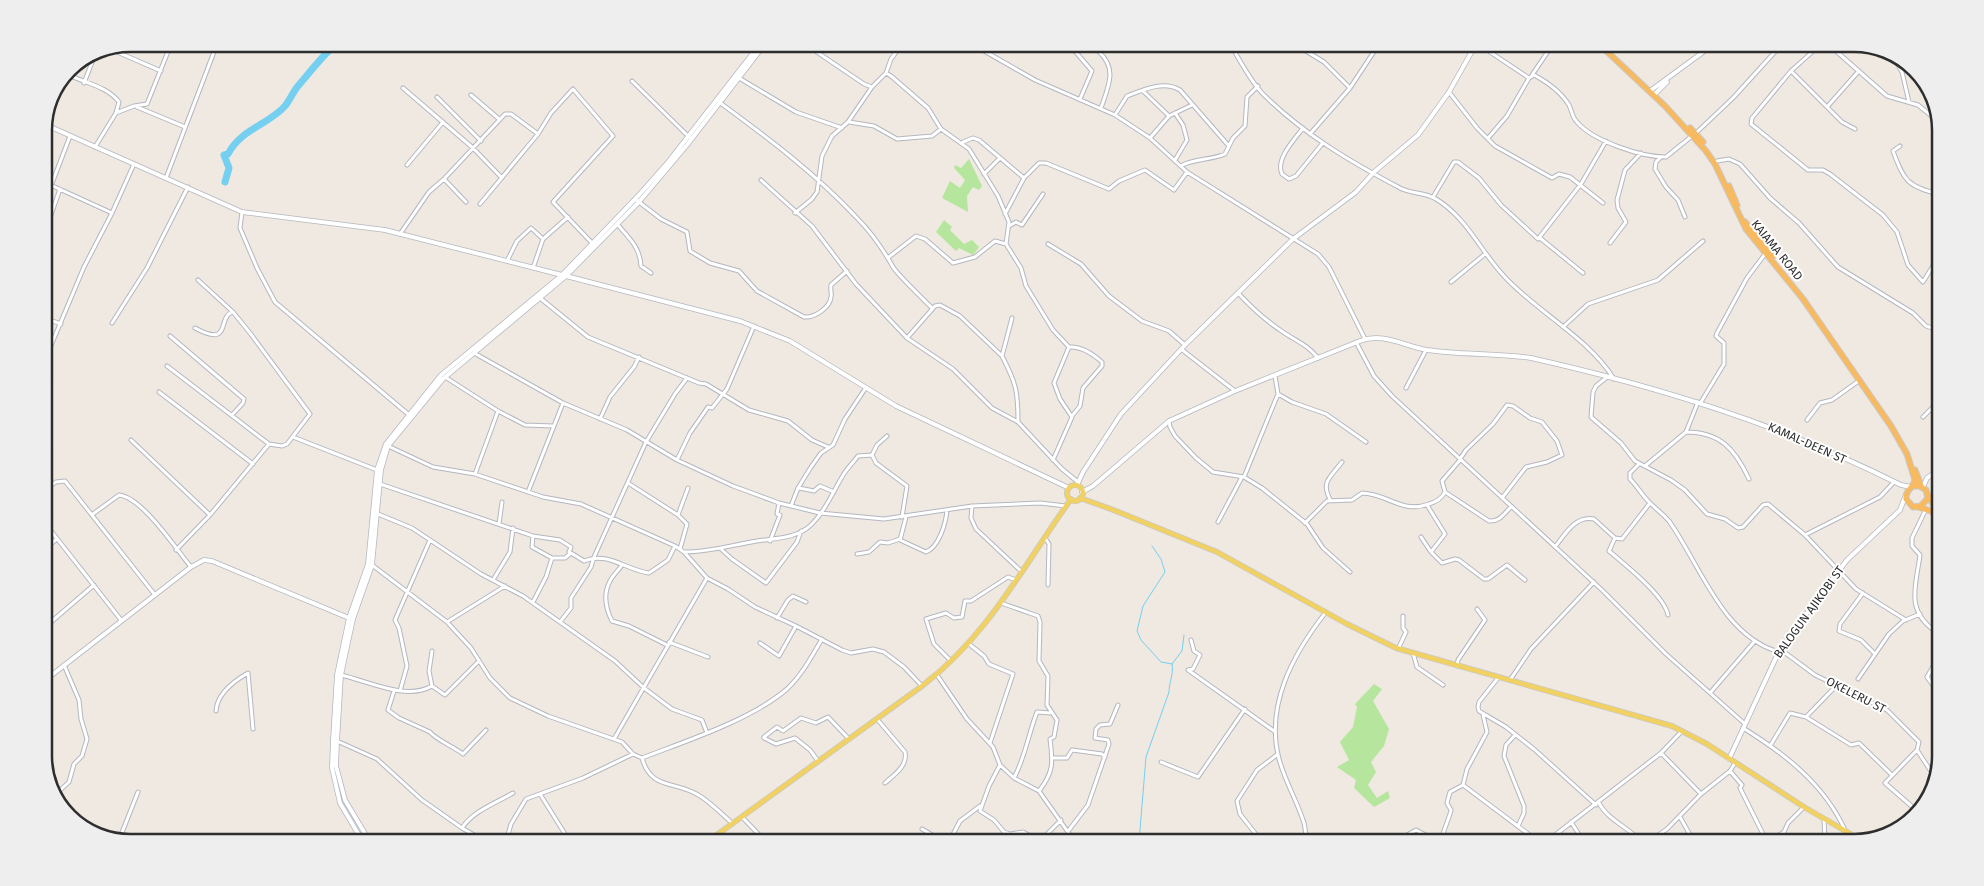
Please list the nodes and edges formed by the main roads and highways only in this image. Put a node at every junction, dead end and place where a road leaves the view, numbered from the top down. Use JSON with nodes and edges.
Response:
{"nodes":[{"id":1,"x":1608,"y":52,"type":"edge"},
{"id":2,"x":1612,"y":52,"type":"edge"},
{"id":3,"x":1653,"y":92,"type":"junction"},
{"id":4,"x":1694,"y":134,"type":"junction"},
{"id":5,"x":1911,"y":486,"type":"junction"},
{"id":6,"x":1922,"y":487,"type":"junction"},
{"id":7,"x":1928,"y":494,"type":"junction"},
{"id":8,"x":1082,"y":495,"type":"junction"},
{"id":9,"x":1071,"y":499,"type":"junction"},
{"id":10,"x":1932,"y":501,"type":"edge"},
{"id":11,"x":1915,"y":507,"type":"junction"},
{"id":12,"x":1932,"y":512,"type":"edge"},
{"id":13,"x":719,"y":834,"type":"edge"},
{"id":14,"x":1851,"y":834,"type":"edge"}],
"edges":[{"from":1,"to":3,"type":"highway","name":"KAIAMA ROAD"},
{"from":2,"to":3,"type":"highway","name":"KAIAMA ROAD"},
{"from":3,"to":4,"type":"highway","name":"KAIAMA ROAD"},
{"from":4,"to":5,"type":"highway","name":"KAIAMA ROAD"},
{"from":4,"to":6,"type":"highway","name":"KAIAMA ROAD"},
{"from":5,"to":6,"type":"highway"},
{"from":5,"to":11,"type":"highway"},
{"from":6,"to":7,"type":"highway"},
{"from":7,"to":10,"type":"highway"},
{"from":7,"to":11,"type":"highway"},
{"from":8,"to":9,"type":"main road"},
{"from":8,"to":9,"type":"main road"},
{"from":8,"to":14,"type":"main road"},
{"from":9,"to":13,"type":"main road"},
{"from":11,"to":12,"type":"highway"}]}
